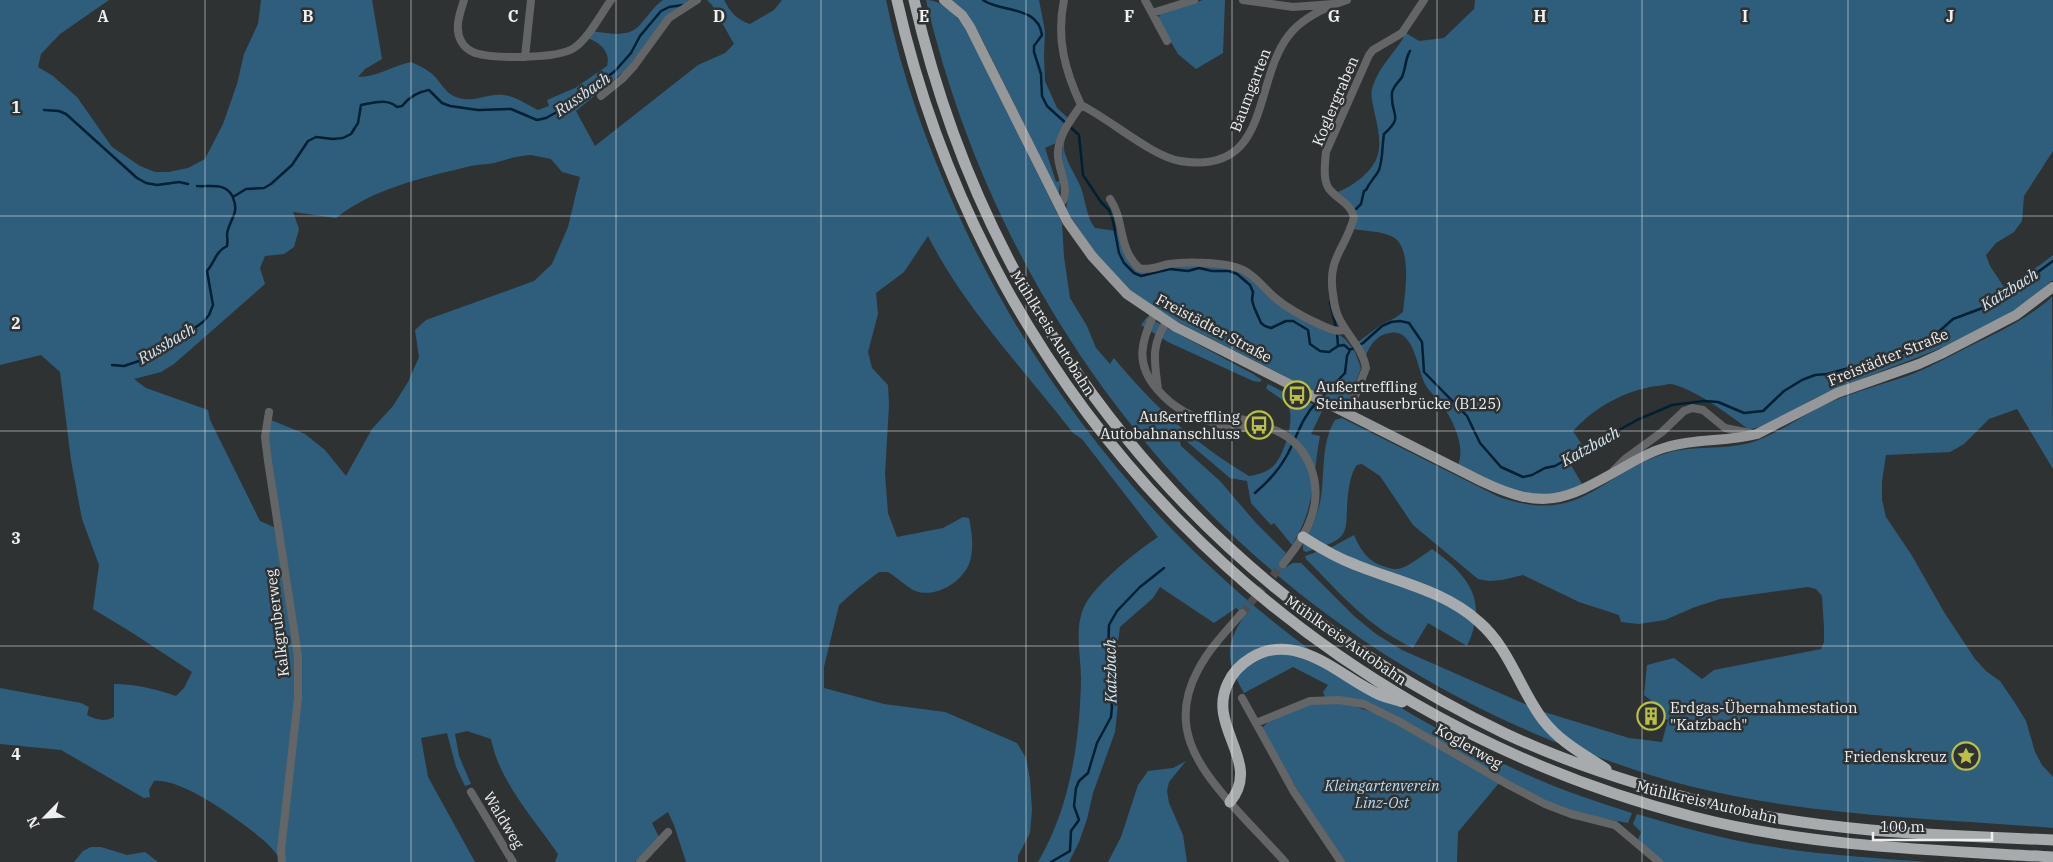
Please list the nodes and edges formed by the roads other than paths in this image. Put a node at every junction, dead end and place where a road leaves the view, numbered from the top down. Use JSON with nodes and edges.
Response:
{"nodes":[{"id":1,"x":464,"y":0,"type":"edge"},
{"id":2,"x":531,"y":0,"type":"edge"},
{"id":3,"x":611,"y":0,"type":"edge"},
{"id":4,"x":697,"y":0,"type":"edge"},
{"id":5,"x":897,"y":0,"type":"edge"},
{"id":6,"x":914,"y":0,"type":"edge"},
{"id":7,"x":944,"y":0,"type":"edge"},
{"id":8,"x":1064,"y":0,"type":"edge"},
{"id":9,"x":1145,"y":0,"type":"edge"},
{"id":10,"x":1194,"y":0,"type":"edge"},
{"id":11,"x":1243,"y":0,"type":"edge"},
{"id":12,"x":1347,"y":0,"type":"edge"},
{"id":13,"x":1424,"y":0,"type":"edge"},
{"id":14,"x":1333,"y":4,"type":"junction"},
{"id":15,"x":1152,"y":13,"type":"junction"},
{"id":16,"x":1167,"y":41,"type":"dead end"},
{"id":17,"x":525,"y":57,"type":"junction"},
{"id":18,"x":601,"y":96,"type":"dead end"},
{"id":19,"x":1081,"y":106,"type":"junction"},
{"id":20,"x":1110,"y":200,"type":"dead end"},
{"id":21,"x":1058,"y":204,"type":"junction"},
{"id":22,"x":2053,"y":287,"type":"edge"},
{"id":23,"x":1154,"y":314,"type":"junction"},
{"id":24,"x":1166,"y":322,"type":"junction"},
{"id":25,"x":1339,"y":330,"type":"junction"},
{"id":26,"x":1158,"y":390,"type":"junction"},
{"id":27,"x":269,"y":412,"type":"dead end"},
{"id":28,"x":1348,"y":414,"type":"junction"},
{"id":29,"x":1757,"y":434,"type":"junction"},
{"id":30,"x":1608,"y":476,"type":"junction"},
{"id":31,"x":1303,"y":537,"type":"junction"},
{"id":32,"x":1283,"y":564,"type":"tunnel mouth"},
{"id":33,"x":1242,"y":612,"type":"tunnel mouth"},
{"id":34,"x":1242,"y":698,"type":"dead end"},
{"id":35,"x":1417,"y":706,"type":"junction"},
{"id":36,"x":1256,"y":723,"type":"junction"},
{"id":37,"x":1622,"y":779,"type":"junction"},
{"id":38,"x":471,"y":792,"type":"dead end"},
{"id":39,"x":1230,"y":802,"type":"junction"},
{"id":40,"x":668,"y":832,"type":"dead end"},
{"id":41,"x":2053,"y":840,"type":"edge"},
{"id":42,"x":2053,"y":857,"type":"edge"},
{"id":43,"x":282,"y":862,"type":"edge"},
{"id":44,"x":514,"y":862,"type":"edge"},
{"id":45,"x":640,"y":862,"type":"edge"},
{"id":46,"x":1285,"y":862,"type":"edge"},
{"id":47,"x":1341,"y":862,"type":"edge"},
{"id":48,"x":1659,"y":862,"type":"edge"}],
"edges":[{"from":1,"to":17,"type":"street"},
{"from":2,"to":17,"type":"street"},
{"from":3,"to":17,"type":"street"},
{"from":4,"to":18,"type":"street"},
{"from":5,"to":35,"type":"highway","name":"Mühlkreis Autobahn"},
{"from":6,"to":37,"type":"highway","name":"Mühlkreis Autobahn"},
{"from":7,"to":21,"type":"main road","name":"Freistädter Straße"},
{"from":8,"to":19,"type":"street"},
{"from":9,"to":15,"type":"street"},
{"from":10,"to":15,"type":"street"},
{"from":11,"to":14,"type":"street"},
{"from":12,"to":14,"type":"street","name":"Baumgarten"},
{"from":13,"to":25,"type":"street","name":"Koglergraben"},
{"from":14,"to":19,"type":"street","name":"Baumgarten"},
{"from":15,"to":16,"type":"street"},
{"from":19,"to":21,"type":"street"},
{"from":20,"to":25,"type":"street"},
{"from":21,"to":23,"type":"main road","name":"Freistädter Straße"},
{"from":22,"to":29,"type":"main road","name":"Freistädter Straße"},
{"from":23,"to":24,"type":"main road","name":"Freistädter Straße"},
{"from":23,"to":26,"type":"street"},
{"from":24,"to":26,"type":"street"},
{"from":24,"to":28,"type":"main road","name":"Freistädter Straße"},
{"from":25,"to":28,"type":"street"},
{"from":26,"to":31,"type":"street"},
{"from":27,"to":43,"type":"street","name":"Kalkgruberweg"},
{"from":28,"to":30,"type":"main road","name":"Freistädter Straße"},
{"from":29,"to":30,"type":"main road","name":"Freistädter Straße"},
{"from":29,"to":30,"type":"street","name":"Freistädter Straße"},
{"from":31,"to":32,"type":"street"},
{"from":31,"to":37,"type":"highway"},
{"from":33,"to":39,"type":"street"},
{"from":34,"to":36,"type":"street"},
{"from":35,"to":39,"type":"highway"},
{"from":35,"to":42,"type":"highway","name":"Mühlkreis Autobahn"},
{"from":36,"to":47,"type":"street"},
{"from":36,"to":48,"type":"street","name":"Koglerweg"},
{"from":37,"to":41,"type":"highway","name":"Mühlkreis Autobahn"},
{"from":38,"to":44,"type":"street","name":"Waldweg"},
{"from":39,"to":46,"type":"street"},
{"from":40,"to":45,"type":"street"}]}
